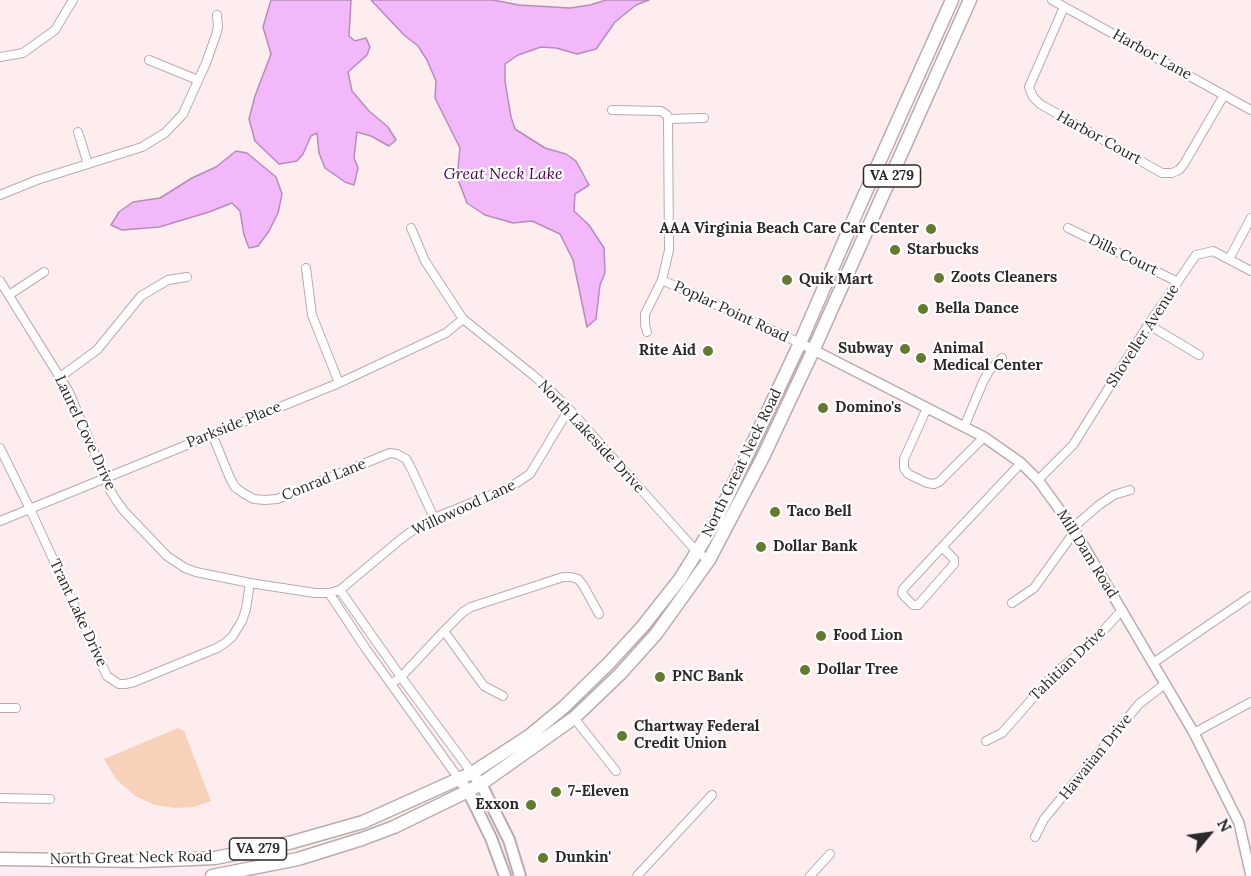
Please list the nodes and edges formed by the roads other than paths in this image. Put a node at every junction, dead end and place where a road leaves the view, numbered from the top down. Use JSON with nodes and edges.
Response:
{"nodes":[{"id":1,"x":73,"y":0,"type":"edge"},
{"id":2,"x":952,"y":0,"type":"edge"},
{"id":3,"x":970,"y":0,"type":"edge"},
{"id":4,"x":1052,"y":0,"type":"edge"},
{"id":5,"x":1064,"y":7,"type":"junction"},
{"id":6,"x":217,"y":15,"type":"dead end"},
{"id":7,"x":0,"y":57,"type":"edge"},
{"id":8,"x":149,"y":60,"type":"dead end"},
{"id":9,"x":198,"y":80,"type":"junction"},
{"id":10,"x":1224,"y":95,"type":"junction"},
{"id":11,"x":612,"y":110,"type":"dead end"},
{"id":12,"x":1251,"y":110,"type":"edge"},
{"id":13,"x":704,"y":118,"type":"dead end"},
{"id":14,"x":668,"y":119,"type":"junction"},
{"id":15,"x":78,"y":132,"type":"dead end"},
{"id":16,"x":88,"y":164,"type":"junction"},
{"id":17,"x":0,"y":195,"type":"edge"},
{"id":18,"x":1251,"y":218,"type":"edge"},
{"id":19,"x":411,"y":228,"type":"dead end"},
{"id":20,"x":1068,"y":228,"type":"dead end"},
{"id":21,"x":1229,"y":259,"type":"junction"},
{"id":22,"x":306,"y":268,"type":"dead end"},
{"id":23,"x":1251,"y":271,"type":"edge"},
{"id":24,"x":44,"y":272,"type":"dead end"},
{"id":25,"x":187,"y":277,"type":"dead end"},
{"id":26,"x":662,"y":280,"type":"junction"},
{"id":27,"x":0,"y":281,"type":"edge"},
{"id":28,"x":1178,"y":282,"type":"junction"},
{"id":29,"x":9,"y":295,"type":"junction"},
{"id":30,"x":463,"y":319,"type":"junction"},
{"id":31,"x":1149,"y":325,"type":"junction"},
{"id":32,"x":647,"y":332,"type":"dead end"},
{"id":33,"x":800,"y":344,"type":"junction"},
{"id":34,"x":813,"y":351,"type":"junction"},
{"id":35,"x":1199,"y":355,"type":"dead end"},
{"id":36,"x":1002,"y":358,"type":"dead end"},
{"id":37,"x":60,"y":377,"type":"junction"},
{"id":38,"x":339,"y":383,"type":"junction"},
{"id":39,"x":927,"y":408,"type":"junction"},
{"id":40,"x":569,"y":409,"type":"junction"},
{"id":41,"x":964,"y":427,"type":"junction"},
{"id":42,"x":212,"y":434,"type":"junction"},
{"id":43,"x":984,"y":437,"type":"junction"},
{"id":44,"x":0,"y":448,"type":"edge"},
{"id":45,"x":1022,"y":463,"type":"junction"},
{"id":46,"x":105,"y":477,"type":"junction"},
{"id":47,"x":1038,"y":480,"type":"junction"},
{"id":48,"x":1130,"y":490,"type":"dead end"},
{"id":49,"x":30,"y":509,"type":"junction"},
{"id":50,"x":434,"y":519,"type":"junction"},
{"id":51,"x":0,"y":521,"type":"edge"},
{"id":52,"x":1075,"y":531,"type":"junction"},
{"id":53,"x":942,"y":547,"type":"junction"},
{"id":54,"x":697,"y":552,"type":"junction"},
{"id":55,"x":709,"y":560,"type":"junction"},
{"id":56,"x":250,"y":583,"type":"junction"},
{"id":57,"x":340,"y":590,"type":"junction"},
{"id":58,"x":329,"y":593,"type":"junction"},
{"id":59,"x":1251,"y":596,"type":"edge"},
{"id":60,"x":1012,"y":603,"type":"dead end"},
{"id":61,"x":1122,"y":610,"type":"junction"},
{"id":62,"x":599,"y":614,"type":"dead end"},
{"id":63,"x":444,"y":631,"type":"junction"},
{"id":64,"x":1153,"y":663,"type":"junction"},
{"id":65,"x":401,"y":677,"type":"junction"},
{"id":66,"x":391,"y":684,"type":"junction"},
{"id":67,"x":1165,"y":684,"type":"junction"},
{"id":68,"x":503,"y":696,"type":"dead end"},
{"id":69,"x":1251,"y":702,"type":"edge"},
{"id":70,"x":0,"y":708,"type":"edge"},
{"id":71,"x":16,"y":708,"type":"dead end"},
{"id":72,"x":574,"y":718,"type":"junction"},
{"id":73,"x":1194,"y":733,"type":"junction"},
{"id":74,"x":986,"y":741,"type":"dead end"},
{"id":75,"x":616,"y":771,"type":"dead end"},
{"id":76,"x":472,"y":773,"type":"junction"},
{"id":77,"x":459,"y":779,"type":"junction"},
{"id":78,"x":481,"y":784,"type":"junction"},
{"id":79,"x":468,"y":791,"type":"junction"},
{"id":80,"x":712,"y":795,"type":"dead end"},
{"id":81,"x":0,"y":798,"type":"edge"},
{"id":82,"x":50,"y":799,"type":"dead end"},
{"id":83,"x":1035,"y":837,"type":"dead end"},
{"id":84,"x":830,"y":854,"type":"dead end"},
{"id":85,"x":0,"y":859,"type":"edge"},
{"id":86,"x":212,"y":876,"type":"edge"},
{"id":87,"x":505,"y":876,"type":"edge"},
{"id":88,"x":519,"y":876,"type":"edge"},
{"id":89,"x":638,"y":876,"type":"edge"},
{"id":90,"x":810,"y":876,"type":"edge"},
{"id":91,"x":1251,"y":876,"type":"edge"}],
"edges":[{"from":1,"to":7,"type":"street"},
{"from":2,"to":33,"type":"main road","name":"North Great Neck Road","number":"VA 279"},
{"from":3,"to":34,"type":"main road","name":"North Great Neck Road","number":"VA 279"},
{"from":4,"to":5,"type":"street","name":"Harbor Lane"},
{"from":5,"to":10,"type":"street","name":"Harbor Lane"},
{"from":5,"to":10,"type":"street","name":"Harbor Court"},
{"from":6,"to":9,"type":"street"},
{"from":8,"to":9,"type":"street"},
{"from":9,"to":16,"type":"street"},
{"from":10,"to":12,"type":"street","name":"Harbor Lane"},
{"from":11,"to":14,"type":"street"},
{"from":13,"to":14,"type":"street"},
{"from":14,"to":26,"type":"street","name":"Poplar Point Road"},
{"from":15,"to":16,"type":"street"},
{"from":16,"to":17,"type":"street"},
{"from":18,"to":21,"type":"street"},
{"from":19,"to":30,"type":"street","name":"North Lakeside Drive"},
{"from":20,"to":28,"type":"street","name":"Dills Court"},
{"from":21,"to":23,"type":"street","name":"Shoveller Avenue"},
{"from":21,"to":28,"type":"street","name":"Shoveller Avenue"},
{"from":22,"to":38,"type":"street"},
{"from":24,"to":29,"type":"street"},
{"from":25,"to":37,"type":"street"},
{"from":26,"to":32,"type":"street","name":"Poplar Point Road"},
{"from":26,"to":33,"type":"street","name":"Poplar Point Road"},
{"from":27,"to":29,"type":"street","name":"Laurel Cove Drive"},
{"from":28,"to":31,"type":"street","name":"Shoveller Avenue"},
{"from":29,"to":37,"type":"street","name":"Laurel Cove Drive"},
{"from":30,"to":38,"type":"street","name":"Parkside Place"},
{"from":30,"to":40,"type":"street","name":"North Lakeside Drive"},
{"from":31,"to":35,"type":"street"},
{"from":31,"to":47,"type":"street","name":"Shoveller Avenue"},
{"from":33,"to":34,"type":"street","name":"Mill Dam Road"},
{"from":33,"to":54,"type":"main road","name":"North Great Neck Road","number":"VA 279"},
{"from":34,"to":39,"type":"street","name":"Mill Dam Road"},
{"from":34,"to":55,"type":"main road","name":"North Great Neck Road","number":"VA 279"},
{"from":36,"to":41,"type":"street"},
{"from":37,"to":46,"type":"street","name":"Laurel Cove Drive"},
{"from":38,"to":42,"type":"street","name":"Parkside Place"},
{"from":39,"to":41,"type":"street","name":"Mill Dam Road"},
{"from":39,"to":43,"type":"street"},
{"from":40,"to":50,"type":"street","name":"Willowood Lane"},
{"from":40,"to":54,"type":"street","name":"North Lakeside Drive"},
{"from":41,"to":43,"type":"street","name":"Mill Dam Road"},
{"from":42,"to":46,"type":"street","name":"Parkside Place"},
{"from":42,"to":50,"type":"street","name":"Conrad Lane"},
{"from":43,"to":45,"type":"street","name":"Mill Dam Road"},
{"from":44,"to":49,"type":"street","name":"Trant Lake Drive"},
{"from":45,"to":47,"type":"street","name":"Mill Dam Road"},
{"from":45,"to":53,"type":"street"},
{"from":46,"to":49,"type":"street","name":"Parkside Place"},
{"from":46,"to":56,"type":"street","name":"Laurel Cove Drive"},
{"from":47,"to":52,"type":"street","name":"Mill Dam Road"},
{"from":48,"to":52,"type":"street"},
{"from":49,"to":51,"type":"street","name":"Parkside Place"},
{"from":49,"to":56,"type":"street","name":"Trant Lake Drive"},
{"from":50,"to":57,"type":"street","name":"Willowood Lane"},
{"from":52,"to":60,"type":"street"},
{"from":52,"to":61,"type":"street","name":"Mill Dam Road"},
{"from":53,"to":53,"type":"street"},
{"from":54,"to":55,"type":"street","name":"North Lakeside Drive"},
{"from":54,"to":76,"type":"main road","name":"North Great Neck Road","number":"VA 279"},
{"from":55,"to":72,"type":"main road","name":"North Great Neck Road","number":"VA 279"},
{"from":56,"to":58,"type":"street","name":"Laurel Cove Drive"},
{"from":57,"to":58,"type":"street","name":"Laurel Cove Drive"},
{"from":57,"to":65,"type":"street"},
{"from":58,"to":66,"type":"street"},
{"from":59,"to":64,"type":"street"},
{"from":61,"to":64,"type":"street","name":"Mill Dam Road"},
{"from":61,"to":74,"type":"street","name":"Tahitian Drive"},
{"from":62,"to":63,"type":"street"},
{"from":63,"to":65,"type":"street"},
{"from":63,"to":68,"type":"street"},
{"from":64,"to":67,"type":"street","name":"Mill Dam Road"},
{"from":65,"to":66,"type":"street"},
{"from":65,"to":76,"type":"street"},
{"from":66,"to":77,"type":"street"},
{"from":67,"to":73,"type":"street","name":"Mill Dam Road"},
{"from":67,"to":83,"type":"street","name":"Hawaiian Drive"},
{"from":69,"to":73,"type":"street"},
{"from":70,"to":71,"type":"street"},
{"from":72,"to":75,"type":"street"},
{"from":72,"to":78,"type":"main road","name":"North Great Neck Road","number":"VA 279"},
{"from":73,"to":91,"type":"street","name":"Mill Dam Road"},
{"from":76,"to":77,"type":"main road","name":"North Great Neck Road","number":"VA 279"},
{"from":76,"to":78,"type":"main road"},
{"from":77,"to":79,"type":"main road"},
{"from":77,"to":85,"type":"main road","name":"North Great Neck Road","number":"VA 279"},
{"from":78,"to":79,"type":"main road","name":"North Great Neck Road","number":"VA 279"},
{"from":78,"to":88,"type":"main road"},
{"from":79,"to":86,"type":"main road","name":"North Great Neck Road","number":"VA 279"},
{"from":79,"to":87,"type":"main road"},
{"from":80,"to":89,"type":"street"},
{"from":81,"to":82,"type":"street"},
{"from":84,"to":90,"type":"street"}]}
